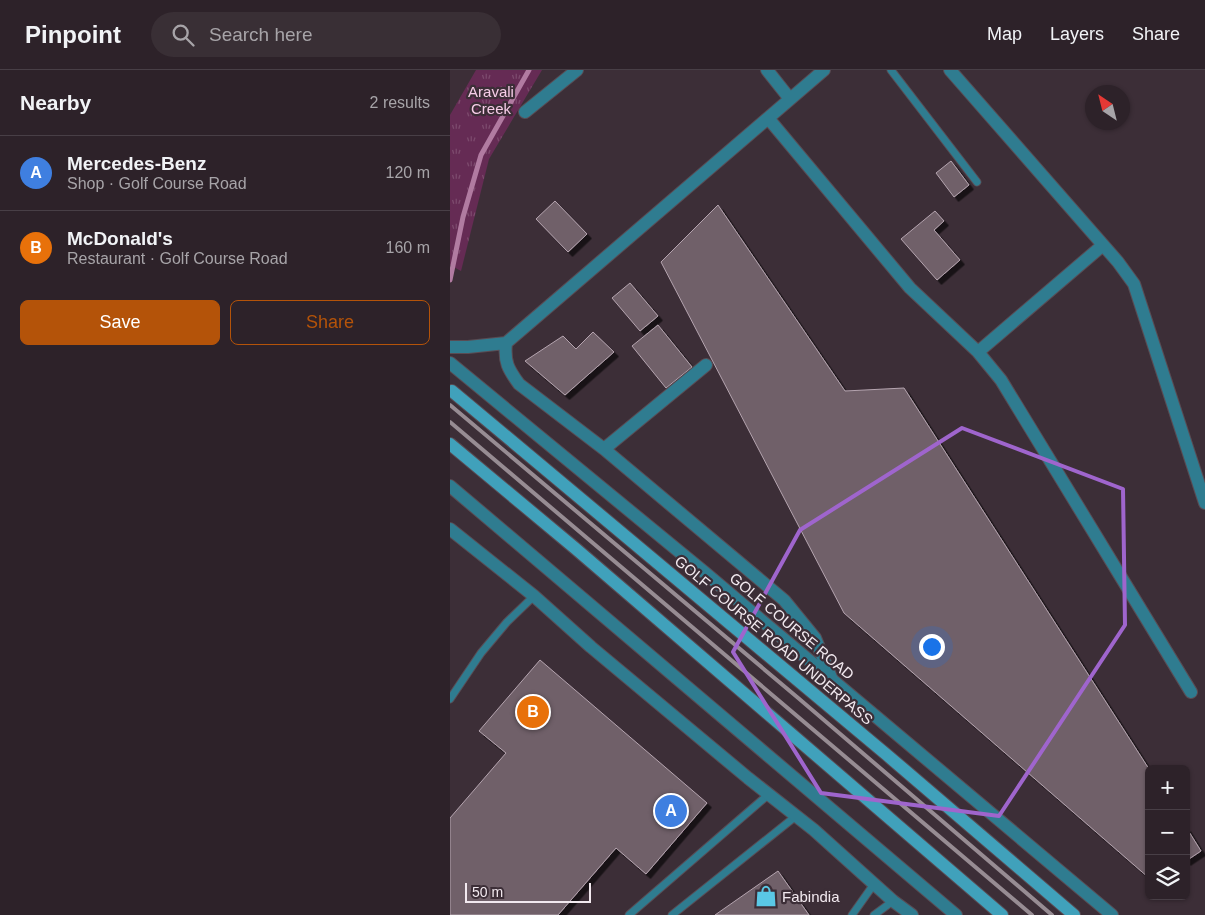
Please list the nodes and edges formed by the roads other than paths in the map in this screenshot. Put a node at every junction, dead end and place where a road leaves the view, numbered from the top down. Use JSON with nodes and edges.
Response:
{"nodes":[{"id":1,"x":577,"y":70,"type":"edge"},
{"id":2,"x":767,"y":70,"type":"edge"},
{"id":3,"x":824,"y":70,"type":"edge"},
{"id":4,"x":891,"y":70,"type":"edge"},
{"id":5,"x":950,"y":70,"type":"edge"},
{"id":6,"x":790,"y":99,"type":"junction"},
{"id":7,"x":525,"y":112,"type":"dead end"},
{"id":8,"x":768,"y":118,"type":"junction"},
{"id":9,"x":977,"y":182,"type":"dead end"},
{"id":10,"x":1103,"y":245,"type":"junction"},
{"id":11,"x":506,"y":343,"type":"junction"},
{"id":12,"x":450,"y":347,"type":"edge"},
{"id":13,"x":978,"y":352,"type":"junction"},
{"id":14,"x":450,"y":363,"type":"edge"},
{"id":15,"x":706,"y":365,"type":"dead end"},
{"id":16,"x":452,"y":391,"type":"dead end"},
{"id":17,"x":450,"y":444,"type":"edge"},
{"id":18,"x":604,"y":449,"type":"junction"},
{"id":19,"x":450,"y":486,"type":"edge"},
{"id":20,"x":1205,"y":503,"type":"edge"},
{"id":21,"x":450,"y":529,"type":"edge"},
{"id":22,"x":534,"y":596,"type":"junction"},
{"id":23,"x":832,"y":680,"type":"junction"},
{"id":24,"x":1192,"y":692,"type":"dead end"},
{"id":25,"x":450,"y":699,"type":"edge"},
{"id":26,"x":769,"y":794,"type":"junction"},
{"id":27,"x":796,"y":816,"type":"junction"},
{"id":28,"x":874,"y":884,"type":"junction"},
{"id":29,"x":893,"y":901,"type":"junction"},
{"id":30,"x":629,"y":915,"type":"edge"},
{"id":31,"x":672,"y":915,"type":"edge"},
{"id":32,"x":852,"y":915,"type":"edge"},
{"id":33,"x":874,"y":915,"type":"edge"},
{"id":34,"x":912,"y":915,"type":"edge"},
{"id":35,"x":956,"y":915,"type":"edge"},
{"id":36,"x":1002,"y":915,"type":"edge"},
{"id":37,"x":1074,"y":915,"type":"edge"},
{"id":38,"x":1112,"y":915,"type":"edge"}],
"edges":[{"from":1,"to":7,"type":"street"},
{"from":2,"to":6,"type":"street"},
{"from":3,"to":6,"type":"street"},
{"from":4,"to":9,"type":"lane"},
{"from":5,"to":10,"type":"street"},
{"from":6,"to":8,"type":"street"},
{"from":8,"to":11,"type":"street"},
{"from":8,"to":13,"type":"street"},
{"from":10,"to":13,"type":"street"},
{"from":10,"to":20,"type":"street"},
{"from":11,"to":12,"type":"street"},
{"from":11,"to":18,"type":"street"},
{"from":13,"to":24,"type":"street"},
{"from":14,"to":23,"type":"street","name":"GOLF COURSE ROAD"},
{"from":15,"to":18,"type":"street"},
{"from":16,"to":37,"type":"main road","name":"GOLF COURSE ROAD UNDERPASS"},
{"from":17,"to":36,"type":"main road"},
{"from":18,"to":23,"type":"street"},
{"from":19,"to":35,"type":"street"},
{"from":21,"to":22,"type":"street"},
{"from":22,"to":25,"type":"lane"},
{"from":22,"to":26,"type":"street"},
{"from":23,"to":38,"type":"street","name":"GOLF COURSE ROAD"},
{"from":26,"to":27,"type":"street"},
{"from":26,"to":30,"type":"lane"},
{"from":27,"to":28,"type":"street"},
{"from":27,"to":31,"type":"lane"},
{"from":28,"to":29,"type":"street"},
{"from":28,"to":32,"type":"lane"},
{"from":29,"to":33,"type":"lane"},
{"from":29,"to":34,"type":"street"}]}
